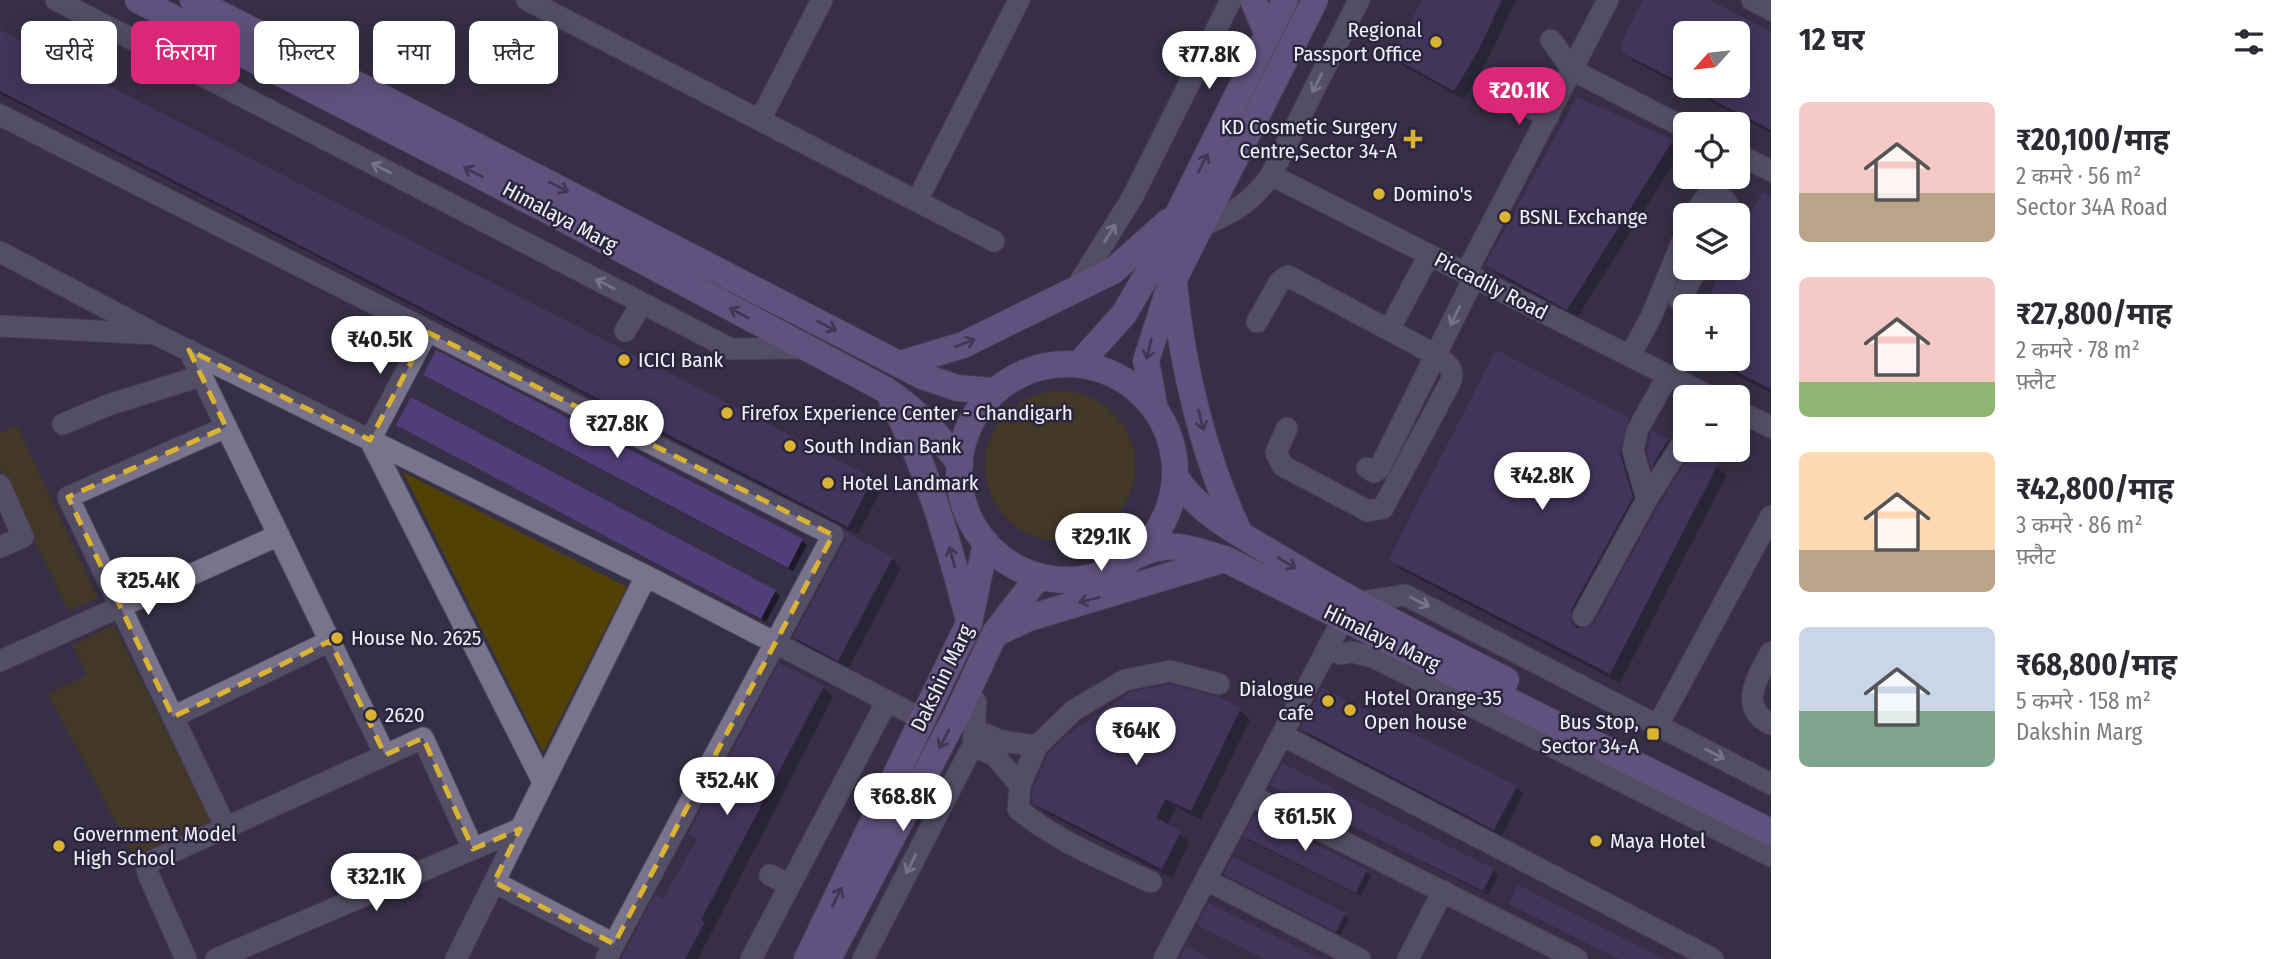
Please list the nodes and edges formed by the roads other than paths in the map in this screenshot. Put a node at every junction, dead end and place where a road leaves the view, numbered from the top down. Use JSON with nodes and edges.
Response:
{"nodes":[{"id":1,"x":56,"y":0,"type":"edge"},
{"id":2,"x":138,"y":0,"type":"edge"},
{"id":3,"x":193,"y":0,"type":"edge"},
{"id":4,"x":527,"y":0,"type":"edge"},
{"id":5,"x":822,"y":0,"type":"edge"},
{"id":6,"x":1019,"y":0,"type":"edge"},
{"id":7,"x":1231,"y":0,"type":"edge"},
{"id":8,"x":1253,"y":0,"type":"edge"},
{"id":9,"x":1285,"y":0,"type":"edge"},
{"id":10,"x":1315,"y":0,"type":"edge"},
{"id":11,"x":1359,"y":0,"type":"edge"},
{"id":12,"x":1608,"y":0,"type":"edge"},
{"id":13,"x":1752,"y":0,"type":"edge"},
{"id":14,"x":1771,"y":10,"type":"edge"},
{"id":15,"x":1268,"y":35,"type":"junction"},
{"id":16,"x":1551,"y":40,"type":"dead end"},
{"id":17,"x":1572,"y":70,"type":"junction"},
{"id":18,"x":1497,"y":90,"type":"dead end"},
{"id":19,"x":1541,"y":113,"type":"junction"},
{"id":20,"x":0,"y":115,"type":"edge"},
{"id":21,"x":760,"y":120,"type":"junction"},
{"id":22,"x":1673,"y":122,"type":"edge"},
{"id":23,"x":1750,"y":160,"type":"edge"},
{"id":24,"x":1771,"y":171,"type":"edge"},
{"id":25,"x":1271,"y":175,"type":"junction"},
{"id":26,"x":1716,"y":189,"type":"edge"},
{"id":27,"x":917,"y":201,"type":"junction"},
{"id":28,"x":1727,"y":203,"type":"edge"},
{"id":29,"x":1190,"y":219,"type":"junction"},
{"id":30,"x":994,"y":241,"type":"dead end"},
{"id":31,"x":0,"y":253,"type":"edge"},
{"id":32,"x":1429,"y":255,"type":"junction"},
{"id":33,"x":1673,"y":264,"type":"edge"},
{"id":34,"x":1470,"y":276,"type":"junction"},
{"id":35,"x":1174,"y":281,"type":"junction"},
{"id":36,"x":1074,"y":291,"type":"junction"},
{"id":37,"x":642,"y":303,"type":"junction"},
{"id":38,"x":1257,"y":322,"type":"dead end"},
{"id":39,"x":0,"y":326,"type":"edge"},
{"id":40,"x":1389,"y":330,"type":"junction"},
{"id":41,"x":625,"y":331,"type":"dead end"},
{"id":42,"x":427,"y":332,"type":"junction"},
{"id":43,"x":155,"y":334,"type":"junction"},
{"id":44,"x":804,"y":348,"type":"junction"},
{"id":45,"x":189,"y":350,"type":"junction"},
{"id":46,"x":1436,"y":355,"type":"junction"},
{"id":47,"x":1630,"y":356,"type":"junction"},
{"id":48,"x":900,"y":364,"type":"junction"},
{"id":49,"x":1079,"y":364,"type":"junction"},
{"id":50,"x":1668,"y":375,"type":"junction"},
{"id":51,"x":201,"y":376,"type":"junction"},
{"id":52,"x":1688,"y":385,"type":"edge"},
{"id":53,"x":886,"y":390,"type":"junction"},
{"id":54,"x":995,"y":391,"type":"junction"},
{"id":55,"x":1155,"y":409,"type":"junction"},
{"id":56,"x":1750,"y":417,"type":"edge"},
{"id":57,"x":62,"y":424,"type":"dead end"},
{"id":58,"x":226,"y":427,"type":"junction"},
{"id":59,"x":1287,"y":428,"type":"dead end"},
{"id":60,"x":1771,"y":428,"type":"edge"},
{"id":61,"x":370,"y":440,"type":"junction"},
{"id":62,"x":1673,"y":458,"type":"edge"},
{"id":63,"x":960,"y":464,"type":"junction"},
{"id":64,"x":1367,"y":468,"type":"dead end"},
{"id":65,"x":1176,"y":478,"type":"junction"},
{"id":66,"x":0,"y":485,"type":"edge"},
{"id":67,"x":1647,"y":499,"type":"junction"},
{"id":68,"x":1771,"y":516,"type":"edge"},
{"id":69,"x":1240,"y":534,"type":"junction"},
{"id":70,"x":279,"y":535,"type":"junction"},
{"id":71,"x":986,"y":543,"type":"junction"},
{"id":72,"x":0,"y":547,"type":"edge"},
{"id":73,"x":1138,"y":555,"type":"junction"},
{"id":74,"x":1225,"y":559,"type":"junction"},
{"id":75,"x":646,"y":576,"type":"junction"},
{"id":76,"x":1038,"y":577,"type":"junction"},
{"id":77,"x":120,"y":607,"type":"junction"},
{"id":78,"x":1348,"y":611,"type":"junction"},
{"id":79,"x":1583,"y":616,"type":"dead end"},
{"id":80,"x":969,"y":623,"type":"junction"},
{"id":81,"x":995,"y":633,"type":"junction"},
{"id":82,"x":330,"y":641,"type":"junction"},
{"id":83,"x":774,"y":642,"type":"junction"},
{"id":84,"x":1328,"y":646,"type":"junction"},
{"id":85,"x":1771,"y":652,"type":"edge"},
{"id":86,"x":0,"y":661,"type":"edge"},
{"id":87,"x":1219,"y":684,"type":"dead end"},
{"id":88,"x":964,"y":696,"type":"junction"},
{"id":89,"x":887,"y":702,"type":"junction"},
{"id":90,"x":173,"y":717,"type":"junction"},
{"id":91,"x":922,"y":719,"type":"junction"},
{"id":92,"x":1771,"y":724,"type":"edge"},
{"id":93,"x":1658,"y":725,"type":"junction"},
{"id":94,"x":1282,"y":735,"type":"junction"},
{"id":95,"x":973,"y":737,"type":"junction"},
{"id":96,"x":1037,"y":746,"type":"junction"},
{"id":97,"x":999,"y":749,"type":"junction"},
{"id":98,"x":385,"y":755,"type":"junction"},
{"id":99,"x":543,"y":782,"type":"junction"},
{"id":100,"x":1771,"y":784,"type":"edge"},
{"id":101,"x":1020,"y":785,"type":"junction"},
{"id":102,"x":1262,"y":801,"type":"dead end"},
{"id":103,"x":1771,"y":814,"type":"edge"},
{"id":104,"x":226,"y":828,"type":"junction"},
{"id":105,"x":520,"y":829,"type":"junction"},
{"id":106,"x":1771,"y":832,"type":"edge"},
{"id":107,"x":473,"y":849,"type":"junction"},
{"id":108,"x":1771,"y":856,"type":"edge"},
{"id":109,"x":770,"y":875,"type":"dead end"},
{"id":110,"x":494,"y":882,"type":"junction"},
{"id":111,"x":1151,"y":882,"type":"dead end"},
{"id":112,"x":790,"y":885,"type":"junction"},
{"id":113,"x":1216,"y":885,"type":"dead end"},
{"id":114,"x":1443,"y":891,"type":"junction"},
{"id":115,"x":610,"y":952,"type":"edge"},
{"id":116,"x":186,"y":959,"type":"edge"},
{"id":117,"x":216,"y":959,"type":"edge"},
{"id":118,"x":456,"y":959,"type":"edge"},
{"id":119,"x":751,"y":959,"type":"edge"},
{"id":120,"x":807,"y":959,"type":"edge"},
{"id":121,"x":828,"y":959,"type":"edge"},
{"id":122,"x":863,"y":959,"type":"edge"},
{"id":123,"x":1164,"y":959,"type":"edge"},
{"id":124,"x":1360,"y":959,"type":"edge"},
{"id":125,"x":1408,"y":959,"type":"edge"},
{"id":126,"x":1577,"y":959,"type":"edge"},
{"id":127,"x":1713,"y":959,"type":"edge"}],
"edges":[{"from":37,"to":1,"type":"street","one_way":true},
{"from":44,"to":2,"type":"main road","name":"Himalaya Marg","one_way":true},
{"from":3,"to":48,"type":"main road","name":"Himalaya Marg","one_way":true},
{"from":4,"to":21,"type":"street"},
{"from":5,"to":21,"type":"street"},
{"from":6,"to":27,"type":"street"},
{"from":36,"to":7,"type":"street","one_way":true},
{"from":8,"to":15,"type":"main road"},
{"from":9,"to":15,"type":"main road"},
{"from":10,"to":29,"type":"main road"},
{"from":11,"to":25,"type":"street","one_way":true},
{"from":12,"to":17,"type":"street"},
{"from":13,"to":14,"type":"street"},
{"from":29,"to":15,"type":"main road","one_way":true},
{"from":16,"to":17,"type":"street"},
{"from":17,"to":19,"type":"street"},
{"from":17,"to":22,"type":"street"},
{"from":18,"to":19,"type":"street"},
{"from":19,"to":34,"type":"street"},
{"from":20,"to":42,"type":"street"},
{"from":21,"to":27,"type":"street"},
{"from":23,"to":24,"type":"street"},
{"from":25,"to":29,"type":"street"},
{"from":25,"to":32,"type":"street","name":"Piccadily Road"},
{"from":26,"to":28,"type":"street"},
{"from":27,"to":30,"type":"street"},
{"from":29,"to":35,"type":"main road"},
{"from":29,"to":36,"type":"main road"},
{"from":29,"to":49,"type":"main road"},
{"from":31,"to":43,"type":"street"},
{"from":32,"to":34,"type":"street","name":"Piccadily Road"},
{"from":32,"to":40,"type":"street"},
{"from":33,"to":47,"type":"street"},
{"from":34,"to":46,"type":"street","one_way":true},
{"from":34,"to":47,"type":"street","name":"Piccadily Road"},
{"from":35,"to":55,"type":"main road","one_way":true},
{"from":35,"to":69,"type":"main road","one_way":true},
{"from":48,"to":36,"type":"main road","one_way":true},
{"from":37,"to":41,"type":"street"},
{"from":37,"to":44,"type":"street"},
{"from":38,"to":40,"type":"street"},
{"from":39,"to":43,"type":"street"},
{"from":40,"to":46,"type":"street"},
{"from":42,"to":61,"type":"street"},
{"from":42,"to":83,"type":"street"},
{"from":43,"to":45,"type":"street"},
{"from":44,"to":53,"type":"main road","name":"Himalaya Marg"},
{"from":45,"to":51,"type":"street"},
{"from":45,"to":61,"type":"street"},
{"from":46,"to":59,"type":"street"},
{"from":46,"to":64,"type":"street"},
{"from":47,"to":50,"type":"street","name":"Piccadily Road"},
{"from":48,"to":54,"type":"main road","name":"Himalaya Marg"},
{"from":49,"to":54,"type":"main road"},
{"from":49,"to":55,"type":"main road"},
{"from":50,"to":52,"type":"street","name":"Piccadily Road"},
{"from":50,"to":67,"type":"street"},
{"from":51,"to":57,"type":"street"},
{"from":51,"to":58,"type":"street"},
{"from":53,"to":63,"type":"main road","name":"Himalaya Marg"},
{"from":80,"to":53,"type":"main road","one_way":true},
{"from":54,"to":63,"type":"main road"},
{"from":55,"to":65,"type":"main road"},
{"from":56,"to":60,"type":"street"},
{"from":58,"to":70,"type":"street"},
{"from":58,"to":77,"type":"street"},
{"from":61,"to":75,"type":"street"},
{"from":61,"to":99,"type":"street"},
{"from":62,"to":67,"type":"street"},
{"from":63,"to":71,"type":"main road"},
{"from":65,"to":69,"type":"main road","name":"Himalaya Marg"},
{"from":65,"to":73,"type":"main road"},
{"from":66,"to":72,"type":"street"},
{"from":67,"to":79,"type":"street"},
{"from":68,"to":93,"type":"street"},
{"from":69,"to":78,"type":"main road","name":"Himalaya Marg","one_way":true},
{"from":70,"to":77,"type":"street"},
{"from":70,"to":82,"type":"street"},
{"from":71,"to":76,"type":"main road"},
{"from":71,"to":80,"type":"main road","name":"Dakshin Marg"},
{"from":73,"to":74,"type":"main road","name":"Himalaya Marg"},
{"from":73,"to":76,"type":"main road"},
{"from":74,"to":78,"type":"main road","name":"Himalaya Marg"},
{"from":74,"to":81,"type":"main road","one_way":true},
{"from":75,"to":83,"type":"street"},
{"from":75,"to":99,"type":"street"},
{"from":76,"to":81,"type":"main road","name":"Dakshin Marg"},
{"from":77,"to":86,"type":"street"},
{"from":77,"to":90,"type":"street"},
{"from":78,"to":84,"type":"street"},
{"from":78,"to":93,"type":"street","one_way":true},
{"from":78,"to":103,"type":"main road","name":"Himalaya Marg"},
{"from":78,"to":106,"type":"main road","name":"Himalaya Marg"},
{"from":80,"to":91,"type":"main road","name":"Dakshin Marg"},
{"from":81,"to":88,"type":"main road","name":"Dakshin Marg"},
{"from":82,"to":90,"type":"street"},
{"from":82,"to":98,"type":"street"},
{"from":83,"to":89,"type":"street"},
{"from":83,"to":115,"type":"street"},
{"from":84,"to":94,"type":"street"},
{"from":84,"to":108,"type":"street"},
{"from":85,"to":92,"type":"street"},
{"from":87,"to":96,"type":"street"},
{"from":88,"to":95,"type":"street"},
{"from":88,"to":121,"type":"main road","name":"Dakshin Marg","one_way":true},
{"from":89,"to":91,"type":"street"},
{"from":89,"to":112,"type":"street"},
{"from":90,"to":104,"type":"street"},
{"from":120,"to":91,"type":"main road","name":"Dakshin Marg","one_way":true},
{"from":93,"to":100,"type":"street","one_way":true},
{"from":94,"to":123,"type":"street"},
{"from":94,"to":127,"type":"street"},
{"from":95,"to":97,"type":"street"},
{"from":95,"to":122,"type":"street","one_way":true},
{"from":96,"to":97,"type":"street"},
{"from":96,"to":101,"type":"street"},
{"from":97,"to":101,"type":"street"},
{"from":98,"to":104,"type":"street"},
{"from":98,"to":107,"type":"street"},
{"from":99,"to":105,"type":"street"},
{"from":101,"to":111,"type":"street"},
{"from":102,"to":114,"type":"street"},
{"from":104,"to":116,"type":"street"},
{"from":105,"to":107,"type":"street"},
{"from":105,"to":110,"type":"street"},
{"from":107,"to":117,"type":"street"},
{"from":109,"to":112,"type":"street"},
{"from":110,"to":115,"type":"street"},
{"from":110,"to":118,"type":"street"},
{"from":112,"to":119,"type":"street"},
{"from":113,"to":124,"type":"street"},
{"from":114,"to":125,"type":"street"},
{"from":114,"to":126,"type":"street"}]}
